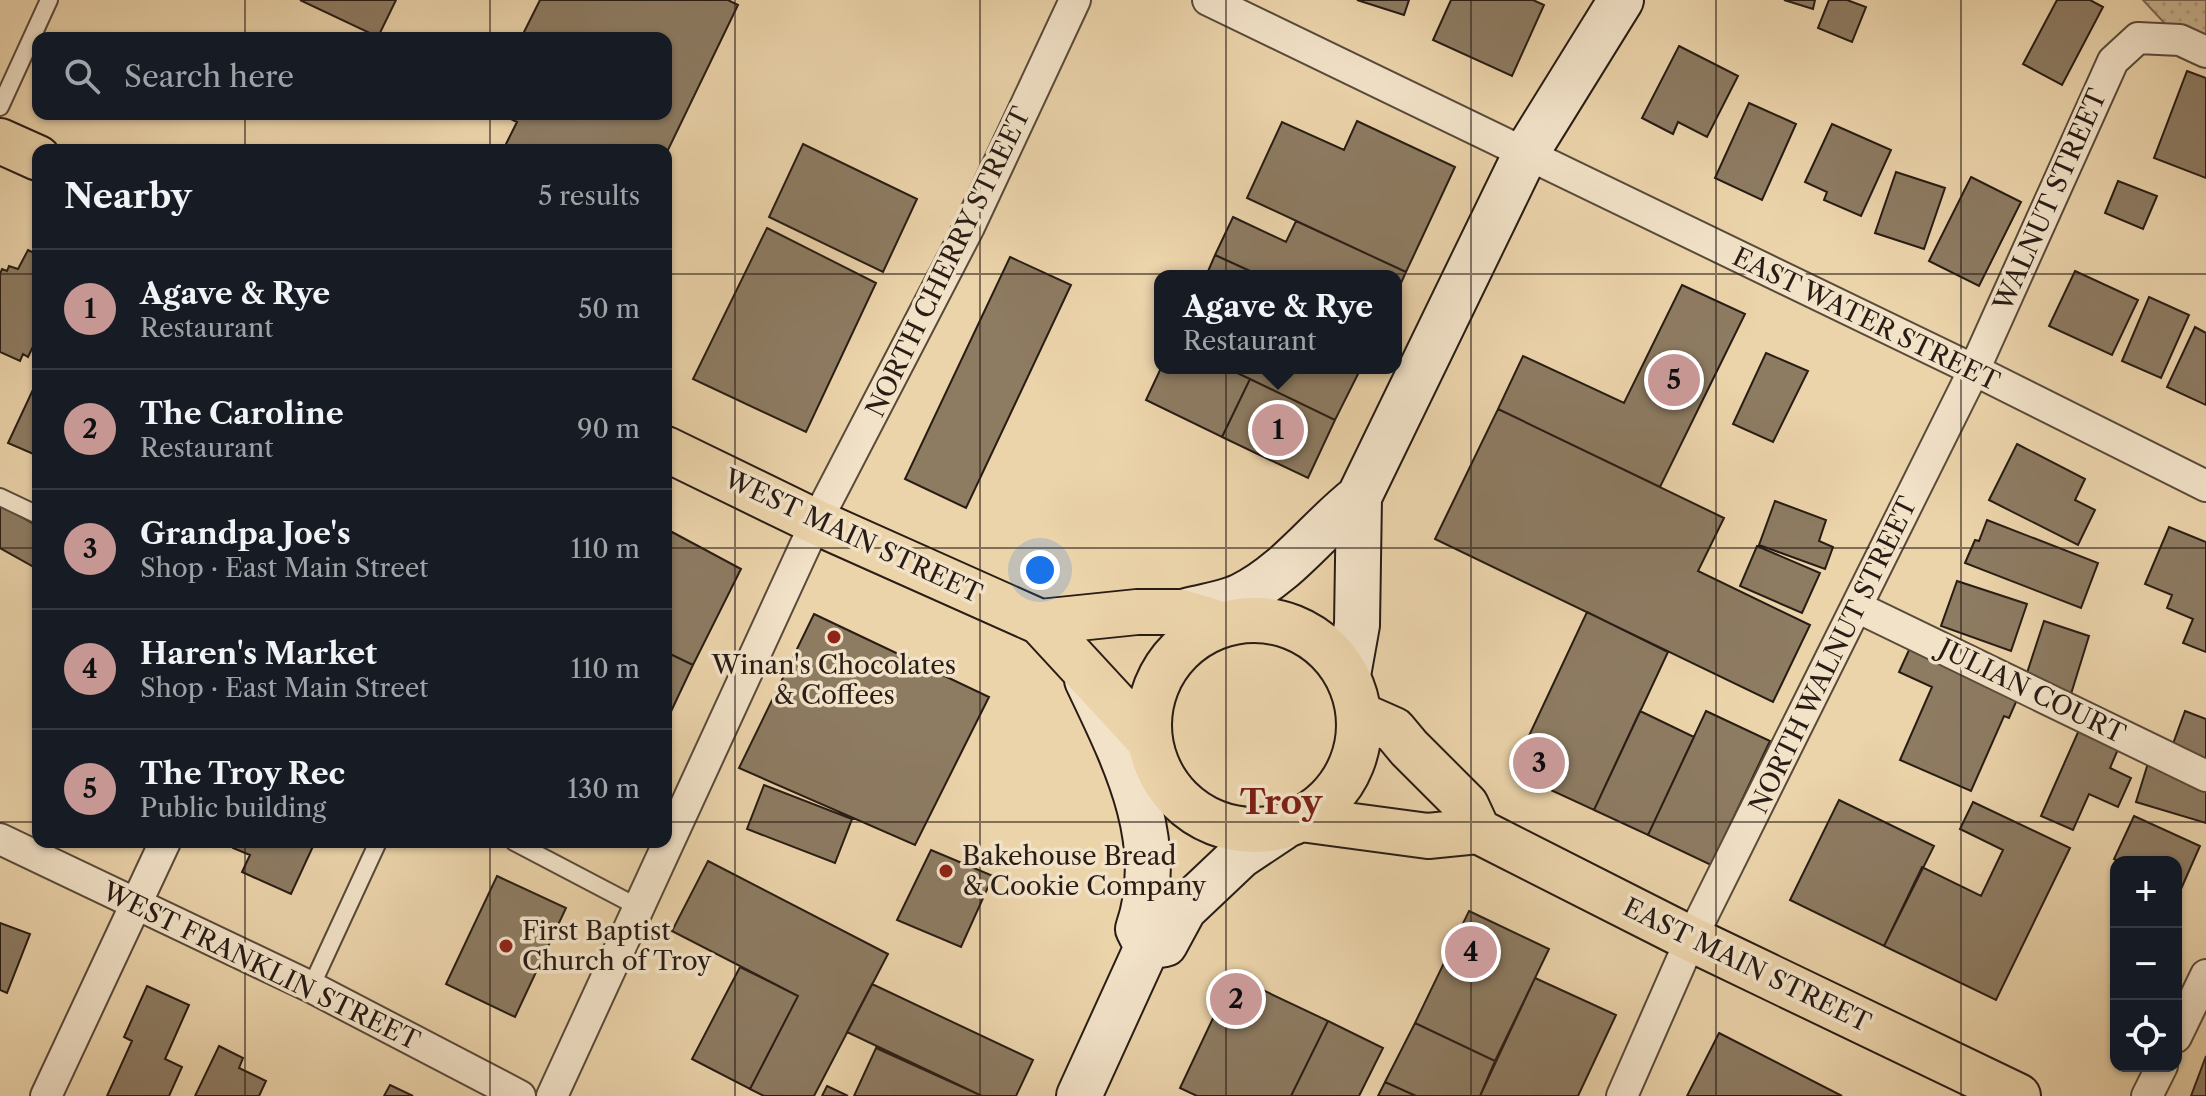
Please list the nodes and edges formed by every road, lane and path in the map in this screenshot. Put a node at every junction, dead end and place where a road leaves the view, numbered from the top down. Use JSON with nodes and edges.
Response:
{"nodes":[{"id":1,"x":49,"y":0,"type":"edge"},
{"id":2,"x":1075,"y":0,"type":"edge"},
{"id":3,"x":1208,"y":0,"type":"edge"},
{"id":4,"x":1621,"y":0,"type":"edge"},
{"id":5,"x":34,"y":32,"type":"edge"},
{"id":6,"x":32,"y":37,"type":"edge"},
{"id":7,"x":2206,"y":52,"type":"edge"},
{"id":8,"x":0,"y":107,"type":"edge"},
{"id":9,"x":0,"y":141,"type":"edge"},
{"id":10,"x":32,"y":155,"type":"edge"},
{"id":11,"x":1525,"y":155,"type":"junction"},
{"id":12,"x":1974,"y":370,"type":"junction"},
{"id":13,"x":672,"y":452,"type":"edge"},
{"id":14,"x":2206,"y":486,"type":"edge"},
{"id":15,"x":0,"y":497,"type":"edge"},
{"id":16,"x":1359,"y":497,"type":"junction"},
{"id":17,"x":32,"y":512,"type":"edge"},
{"id":18,"x":816,"y":522,"type":"junction"},
{"id":19,"x":1857,"y":607,"type":"junction"},
{"id":20,"x":1222,"y":612,"type":"junction"},
{"id":21,"x":1040,"y":622,"type":"junction"},
{"id":22,"x":1357,"y":625,"type":"junction"},
{"id":23,"x":1079,"y":663,"type":"junction"},
{"id":24,"x":1367,"y":706,"type":"junction"},
{"id":25,"x":1151,"y":747,"type":"junction"},
{"id":26,"x":2206,"y":776,"type":"edge"},
{"id":27,"x":672,"y":820,"type":"edge"},
{"id":28,"x":1291,"y":824,"type":"junction"},
{"id":29,"x":1478,"y":831,"type":"junction"},
{"id":30,"x":1145,"y":837,"type":"junction"},
{"id":31,"x":0,"y":839,"type":"edge"},
{"id":32,"x":162,"y":848,"type":"edge"},
{"id":33,"x":375,"y":848,"type":"edge"},
{"id":34,"x":525,"y":848,"type":"edge"},
{"id":35,"x":661,"y":848,"type":"edge"},
{"id":36,"x":135,"y":905,"type":"junction"},
{"id":37,"x":638,"y":907,"type":"junction"},
{"id":38,"x":1691,"y":939,"type":"junction"},
{"id":39,"x":1147,"y":947,"type":"junction"},
{"id":40,"x":2206,"y":975,"type":"edge"},
{"id":41,"x":311,"y":987,"type":"junction"},
{"id":42,"x":2182,"y":1025,"type":"edge"},
{"id":43,"x":2159,"y":1072,"type":"edge"},
{"id":44,"x":46,"y":1096,"type":"edge"},
{"id":45,"x":520,"y":1096,"type":"edge"},
{"id":46,"x":552,"y":1096,"type":"edge"},
{"id":47,"x":1079,"y":1096,"type":"edge"},
{"id":48,"x":1622,"y":1096,"type":"edge"},
{"id":49,"x":2018,"y":1096,"type":"edge"},
{"id":50,"x":2147,"y":1096,"type":"edge"}],
"edges":[{"from":1,"to":5,"type":"lane"},
{"from":2,"to":18,"type":"street","name":"NORTH CHERRY STREET"},
{"from":3,"to":11,"type":"street","name":"EAST WATER STREET"},
{"from":4,"to":11,"type":"main road"},
{"from":6,"to":8,"type":"lane"},
{"from":7,"to":12,"type":"street","name":"WALNUT STREET"},
{"from":9,"to":10,"type":"main road"},
{"from":11,"to":12,"type":"street","name":"EAST WATER STREET"},
{"from":11,"to":16,"type":"main road"},
{"from":12,"to":14,"type":"street","name":"EAST WATER STREET"},
{"from":12,"to":19,"type":"street","name":"NORTH WALNUT STREET"},
{"from":13,"to":18,"type":"main road","name":"WEST MAIN STREET"},
{"from":15,"to":17,"type":"lane"},
{"from":16,"to":20,"type":"main road"},
{"from":16,"to":22,"type":"main road"},
{"from":18,"to":21,"type":"main road","name":"WEST MAIN STREET"},
{"from":18,"to":27,"type":"street","name":"NORTH CHERRY STREET"},
{"from":19,"to":26,"type":"street","name":"JULIAN COURT"},
{"from":19,"to":38,"type":"street","name":"NORTH WALNUT STREET"},
{"from":20,"to":21,"type":"main road"},
{"from":20,"to":24,"type":"main road"},
{"from":20,"to":25,"type":"main road"},
{"from":21,"to":23,"type":"main road"},
{"from":22,"to":24,"type":"main road"},
{"from":22,"to":24,"type":"main road"},
{"from":23,"to":25,"type":"main road"},
{"from":23,"to":30,"type":"main road"},
{"from":24,"to":28,"type":"main road"},
{"from":24,"to":29,"type":"main road"},
{"from":25,"to":28,"type":"main road"},
{"from":25,"to":30,"type":"main road"},
{"from":28,"to":29,"type":"main road"},
{"from":28,"to":39,"type":"main road"},
{"from":29,"to":38,"type":"main road","name":"EAST MAIN STREET"},
{"from":30,"to":39,"type":"main road"},
{"from":31,"to":36,"type":"street","name":"WEST FRANKLIN STREET"},
{"from":32,"to":36,"type":"street"},
{"from":33,"to":41,"type":"lane"},
{"from":34,"to":37,"type":"lane"},
{"from":35,"to":37,"type":"street","name":"NORTH CHERRY STREET"},
{"from":36,"to":41,"type":"street","name":"WEST FRANKLIN STREET"},
{"from":36,"to":44,"type":"street"},
{"from":37,"to":46,"type":"street","name":"NORTH CHERRY STREET"},
{"from":38,"to":48,"type":"street","name":"NORTH WALNUT STREET"},
{"from":38,"to":49,"type":"main road","name":"EAST MAIN STREET"},
{"from":39,"to":47,"type":"main road"},
{"from":40,"to":42,"type":"street"},
{"from":41,"to":45,"type":"street","name":"WEST FRANKLIN STREET"},
{"from":43,"to":50,"type":"street"}]}
